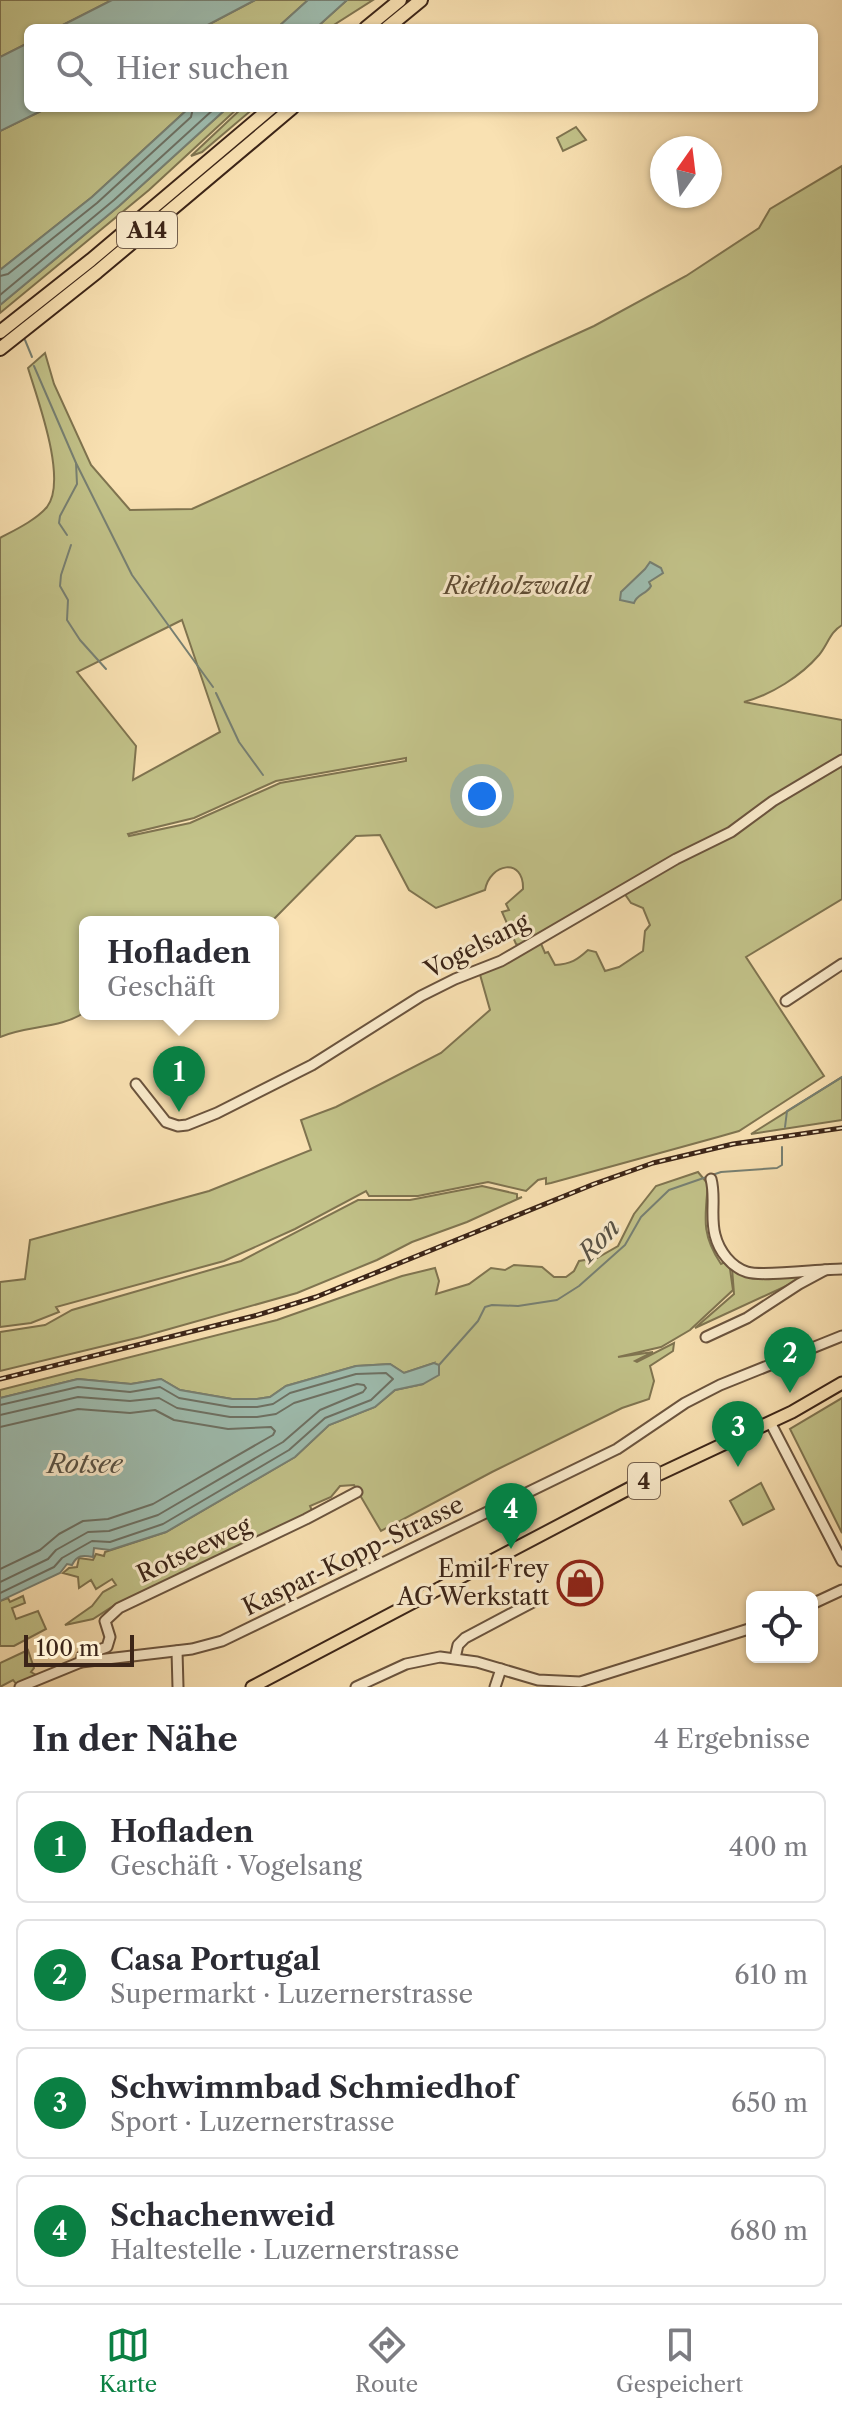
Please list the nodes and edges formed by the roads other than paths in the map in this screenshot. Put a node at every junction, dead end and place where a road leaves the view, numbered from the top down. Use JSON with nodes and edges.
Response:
{"nodes":[{"id":1,"x":400,"y":0,"type":"edge"},
{"id":2,"x":421,"y":0,"type":"edge"},
{"id":3,"x":371,"y":24,"type":"edge"},
{"id":4,"x":392,"y":24,"type":"edge"},
{"id":5,"x":266,"y":112,"type":"edge"},
{"id":6,"x":287,"y":112,"type":"edge"},
{"id":7,"x":0,"y":332,"type":"edge"},
{"id":8,"x":0,"y":349,"type":"edge"},
{"id":9,"x":842,"y":760,"type":"edge"},
{"id":10,"x":842,"y":964,"type":"edge"},
{"id":11,"x":786,"y":1001,"type":"dead end"},
{"id":12,"x":136,"y":1084,"type":"dead end"},
{"id":13,"x":711,"y":1179,"type":"dead end"},
{"id":14,"x":828,"y":1269,"type":"junction"},
{"id":15,"x":842,"y":1269,"type":"edge"},
{"id":16,"x":842,"y":1336,"type":"edge"},
{"id":17,"x":706,"y":1337,"type":"dead end"},
{"id":18,"x":842,"y":1383,"type":"edge"},
{"id":19,"x":770,"y":1422,"type":"junction"},
{"id":20,"x":357,"y":1492,"type":"dead end"},
{"id":21,"x":842,"y":1561,"type":"edge"},
{"id":22,"x":842,"y":1590,"type":"edge"},
{"id":23,"x":818,"y":1601,"type":"edge"},
{"id":24,"x":533,"y":1602,"type":"dead end"},
{"id":25,"x":746,"y":1630,"type":"edge"},
{"id":26,"x":177,"y":1651,"type":"junction"},
{"id":27,"x":455,"y":1658,"type":"junction"},
{"id":28,"x":81,"y":1662,"type":"junction"},
{"id":29,"x":501,"y":1669,"type":"junction"},
{"id":30,"x":20,"y":1687,"type":"edge"},
{"id":31,"x":178,"y":1687,"type":"edge"},
{"id":32,"x":252,"y":1687,"type":"edge"},
{"id":33,"x":356,"y":1687,"type":"edge"},
{"id":34,"x":495,"y":1687,"type":"edge"}],
"edges":[{"from":1,"to":3,"type":"highway"},
{"from":2,"to":4,"type":"highway"},
{"from":5,"to":7,"type":"highway","number":"A14"},
{"from":6,"to":8,"type":"highway","number":"A14"},
{"from":9,"to":12,"type":"street","name":"Vogelsang"},
{"from":10,"to":11,"type":"street"},
{"from":13,"to":14,"type":"street"},
{"from":14,"to":15,"type":"street"},
{"from":14,"to":17,"type":"street"},
{"from":16,"to":26,"type":"street","name":"Kaspar-Kopp-Strasse"},
{"from":18,"to":19,"type":"main road","number":"4"},
{"from":19,"to":21,"type":"street"},
{"from":19,"to":32,"type":"main road","number":"4"},
{"from":20,"to":28,"type":"street","name":"Rotseeweg"},
{"from":22,"to":23,"type":"street"},
{"from":24,"to":27,"type":"street"},
{"from":25,"to":29,"type":"street"},
{"from":26,"to":28,"type":"street","name":"Kaspar-Kopp-Strasse"},
{"from":26,"to":31,"type":"street"},
{"from":27,"to":29,"type":"street"},
{"from":27,"to":33,"type":"street"},
{"from":28,"to":30,"type":"street","name":"Kaspar-Kopp-Strasse"},
{"from":29,"to":34,"type":"street"}]}
